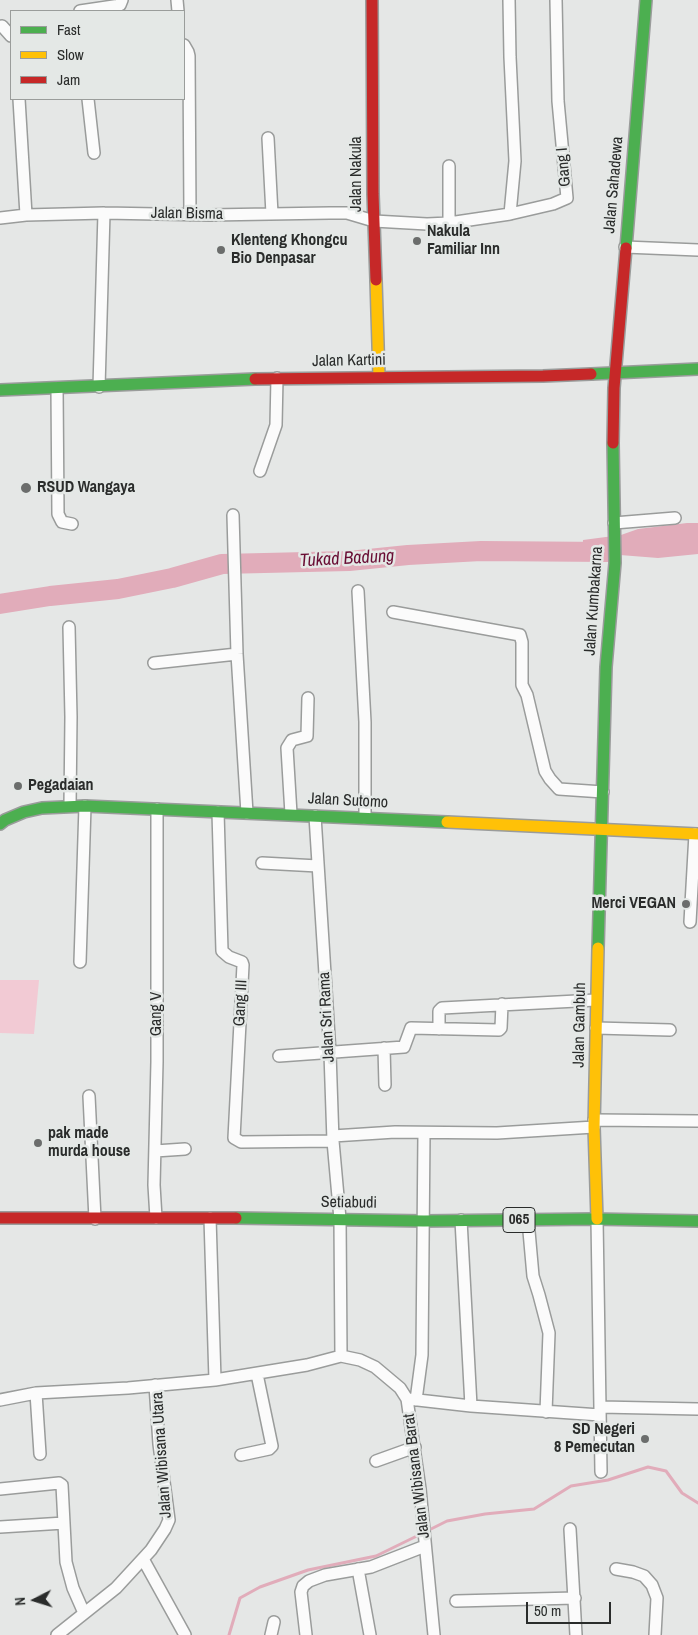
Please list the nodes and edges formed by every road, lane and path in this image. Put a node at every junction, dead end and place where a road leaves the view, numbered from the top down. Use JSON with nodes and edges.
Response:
{"nodes":[{"id":1,"x":372,"y":0,"type":"edge"},
{"id":2,"x":509,"y":0,"type":"edge"},
{"id":3,"x":556,"y":0,"type":"edge"},
{"id":4,"x":646,"y":0,"type":"edge"},
{"id":5,"x":118,"y":3,"type":"edge"},
{"id":6,"x":85,"y":10,"type":"edge"},
{"id":7,"x":185,"y":46,"type":"edge"},
{"id":8,"x":19,"y":100,"type":"edge"},
{"id":9,"x":88,"y":100,"type":"edge"},
{"id":10,"x":268,"y":138,"type":"dead end"},
{"id":11,"x":94,"y":152,"type":"dead end"},
{"id":12,"x":449,"y":166,"type":"dead end"},
{"id":13,"x":104,"y":213,"type":"junction"},
{"id":14,"x":272,"y":214,"type":"junction"},
{"id":15,"x":510,"y":214,"type":"junction"},
{"id":16,"x":26,"y":215,"type":"junction"},
{"id":17,"x":190,"y":215,"type":"junction"},
{"id":18,"x":0,"y":218,"type":"edge"},
{"id":19,"x":374,"y":221,"type":"junction"},
{"id":20,"x":449,"y":223,"type":"junction"},
{"id":21,"x":625,"y":247,"type":"junction"},
{"id":22,"x":698,"y":250,"type":"edge"},
{"id":23,"x":698,"y":368,"type":"edge"},
{"id":24,"x":616,"y":373,"type":"junction"},
{"id":25,"x":384,"y":377,"type":"junction"},
{"id":26,"x":277,"y":378,"type":"junction"},
{"id":27,"x":99,"y":387,"type":"junction"},
{"id":28,"x":57,"y":388,"type":"junction"},
{"id":29,"x":0,"y":390,"type":"edge"},
{"id":30,"x":260,"y":471,"type":"dead end"},
{"id":31,"x":233,"y":515,"type":"dead end"},
{"id":32,"x":675,"y":518,"type":"dead end"},
{"id":33,"x":72,"y":524,"type":"dead end"},
{"id":34,"x":614,"y":528,"type":"junction"},
{"id":35,"x":358,"y":591,"type":"dead end"},
{"id":36,"x":393,"y":612,"type":"dead end"},
{"id":37,"x":69,"y":627,"type":"dead end"},
{"id":38,"x":236,"y":654,"type":"junction"},
{"id":39,"x":154,"y":663,"type":"dead end"},
{"id":40,"x":308,"y":698,"type":"dead end"},
{"id":41,"x":604,"y":792,"type":"junction"},
{"id":42,"x":70,"y":806,"type":"junction"},
{"id":43,"x":85,"y":806,"type":"junction"},
{"id":44,"x":157,"y":809,"type":"junction"},
{"id":45,"x":218,"y":812,"type":"junction"},
{"id":46,"x":247,"y":813,"type":"junction"},
{"id":47,"x":291,"y":814,"type":"junction"},
{"id":48,"x":315,"y":816,"type":"junction"},
{"id":49,"x":365,"y":818,"type":"junction"},
{"id":50,"x":0,"y":824,"type":"edge"},
{"id":51,"x":602,"y":830,"type":"junction"},
{"id":52,"x":697,"y":834,"type":"edge"},
{"id":53,"x":262,"y":863,"type":"dead end"},
{"id":54,"x":318,"y":866,"type":"junction"},
{"id":55,"x":690,"y":922,"type":"dead end"},
{"id":56,"x":80,"y":962,"type":"dead end"},
{"id":57,"x":596,"y":1000,"type":"junction"},
{"id":58,"x":502,"y":1004,"type":"junction"},
{"id":59,"x":596,"y":1028,"type":"junction"},
{"id":60,"x":439,"y":1029,"type":"junction"},
{"id":61,"x":670,"y":1030,"type":"dead end"},
{"id":62,"x":384,"y":1048,"type":"junction"},
{"id":63,"x":330,"y":1053,"type":"junction"},
{"id":64,"x":279,"y":1056,"type":"dead end"},
{"id":65,"x":385,"y":1085,"type":"dead end"},
{"id":66,"x":89,"y":1096,"type":"dead end"},
{"id":67,"x":698,"y":1121,"type":"edge"},
{"id":68,"x":594,"y":1123,"type":"junction"},
{"id":69,"x":424,"y":1133,"type":"junction"},
{"id":70,"x":333,"y":1138,"type":"junction"},
{"id":71,"x":185,"y":1149,"type":"dead end"},
{"id":72,"x":155,"y":1151,"type":"junction"},
{"id":73,"x":0,"y":1218,"type":"edge"},
{"id":74,"x":156,"y":1218,"type":"junction"},
{"id":75,"x":210,"y":1218,"type":"junction"},
{"id":76,"x":95,"y":1219,"type":"junction"},
{"id":77,"x":340,"y":1219,"type":"junction"},
{"id":78,"x":597,"y":1219,"type":"junction"},
{"id":79,"x":461,"y":1220,"type":"junction"},
{"id":80,"x":528,"y":1220,"type":"junction"},
{"id":81,"x":424,"y":1221,"type":"junction"},
{"id":82,"x":698,"y":1221,"type":"edge"},
{"id":83,"x":342,"y":1356,"type":"junction"},
{"id":84,"x":257,"y":1374,"type":"junction"},
{"id":85,"x":215,"y":1380,"type":"junction"},
{"id":86,"x":155,"y":1385,"type":"junction"},
{"id":87,"x":36,"y":1393,"type":"junction"},
{"id":88,"x":412,"y":1399,"type":"junction"},
{"id":89,"x":0,"y":1400,"type":"edge"},
{"id":90,"x":471,"y":1406,"type":"junction"},
{"id":91,"x":698,"y":1410,"type":"edge"},
{"id":92,"x":600,"y":1411,"type":"junction"},
{"id":93,"x":546,"y":1412,"type":"junction"},
{"id":94,"x":415,"y":1447,"type":"junction"},
{"id":95,"x":40,"y":1454,"type":"dead end"},
{"id":96,"x":241,"y":1454,"type":"dead end"},
{"id":97,"x":376,"y":1461,"type":"dead end"},
{"id":98,"x":601,"y":1472,"type":"dead end"},
{"id":99,"x":0,"y":1489,"type":"edge"},
{"id":100,"x":64,"y":1523,"type":"junction"},
{"id":101,"x":0,"y":1528,"type":"edge"},
{"id":102,"x":570,"y":1529,"type":"dead end"},
{"id":103,"x":425,"y":1543,"type":"junction"},
{"id":104,"x":143,"y":1559,"type":"junction"},
{"id":105,"x":358,"y":1569,"type":"junction"},
{"id":106,"x":616,"y":1569,"type":"dead end"},
{"id":107,"x":575,"y":1598,"type":"junction"},
{"id":108,"x":456,"y":1601,"type":"dead end"},
{"id":109,"x":84,"y":1613,"type":"junction"},
{"id":110,"x":274,"y":1622,"type":"dead end"},
{"id":111,"x":57,"y":1635,"type":"edge"},
{"id":112,"x":184,"y":1635,"type":"edge"},
{"id":113,"x":271,"y":1635,"type":"edge"},
{"id":114,"x":306,"y":1635,"type":"edge"},
{"id":115,"x":370,"y":1635,"type":"edge"},
{"id":116,"x":434,"y":1635,"type":"edge"},
{"id":117,"x":576,"y":1635,"type":"edge"},
{"id":118,"x":655,"y":1635,"type":"edge"}],
"edges":[{"from":1,"to":19,"type":"main road","name":"Jalan Nakula"},
{"from":2,"to":15,"type":"street"},
{"from":3,"to":15,"type":"street","name":"Gang I"},
{"from":4,"to":21,"type":"main road","name":"Jalan Sahadewa"},
{"from":5,"to":6,"type":"street"},
{"from":7,"to":17,"type":"street"},
{"from":8,"to":16,"type":"street"},
{"from":9,"to":11,"type":"street"},
{"from":10,"to":14,"type":"street"},
{"from":12,"to":20,"type":"street"},
{"from":13,"to":16,"type":"street","name":"Jalan Bisma"},
{"from":13,"to":17,"type":"street","name":"Jalan Bisma"},
{"from":13,"to":27,"type":"street"},
{"from":14,"to":17,"type":"street","name":"Jalan Bisma"},
{"from":14,"to":19,"type":"street","name":"Jalan Bisma"},
{"from":15,"to":20,"type":"street","name":"Gang I"},
{"from":16,"to":18,"type":"street","name":"Jalan Bisma"},
{"from":19,"to":20,"type":"street","name":"Gang I"},
{"from":19,"to":25,"type":"main road","name":"Jalan Nakula"},
{"from":21,"to":22,"type":"street"},
{"from":21,"to":24,"type":"main road","name":"Jalan Sahadewa"},
{"from":23,"to":24,"type":"main road","name":"Jalan Kartini"},
{"from":24,"to":25,"type":"main road","name":"Jalan Kartini"},
{"from":24,"to":34,"type":"main road","name":"Jalan Kumbakarna"},
{"from":25,"to":26,"type":"main road","name":"Jalan Kartini"},
{"from":26,"to":27,"type":"main road","name":"Jalan Kartini"},
{"from":26,"to":30,"type":"street"},
{"from":27,"to":28,"type":"main road","name":"Jalan Kartini"},
{"from":28,"to":29,"type":"main road","name":"Jalan Kartini"},
{"from":28,"to":33,"type":"street"},
{"from":31,"to":38,"type":"street"},
{"from":32,"to":34,"type":"street"},
{"from":34,"to":41,"type":"main road","name":"Jalan Kumbakarna"},
{"from":35,"to":49,"type":"street"},
{"from":36,"to":41,"type":"street"},
{"from":37,"to":42,"type":"street"},
{"from":38,"to":39,"type":"street"},
{"from":38,"to":46,"type":"street"},
{"from":40,"to":47,"type":"street"},
{"from":41,"to":51,"type":"main road","name":"Jalan Kumbakarna"},
{"from":42,"to":43,"type":"main road","name":"Jalan Sutomo"},
{"from":42,"to":50,"type":"main road","name":"Jalan Sutomo"},
{"from":43,"to":44,"type":"main road","name":"Jalan Sutomo"},
{"from":43,"to":56,"type":"street"},
{"from":44,"to":45,"type":"main road","name":"Jalan Sutomo"},
{"from":44,"to":72,"type":"street","name":"Gang V"},
{"from":45,"to":46,"type":"main road","name":"Jalan Sutomo"},
{"from":45,"to":70,"type":"street","name":"Gang III"},
{"from":46,"to":47,"type":"main road","name":"Jalan Sutomo"},
{"from":47,"to":48,"type":"main road","name":"Jalan Sutomo"},
{"from":48,"to":49,"type":"main road","name":"Jalan Sutomo"},
{"from":48,"to":54,"type":"street","name":"Jalan Sri Rama"},
{"from":49,"to":51,"type":"main road","name":"Jalan Sutomo"},
{"from":51,"to":52,"type":"main road","name":"Jalan Sutomo"},
{"from":51,"to":57,"type":"main road","name":"Jalan Gambuh"},
{"from":52,"to":55,"type":"street"},
{"from":53,"to":54,"type":"street"},
{"from":54,"to":63,"type":"street","name":"Jalan Sri Rama"},
{"from":57,"to":58,"type":"street"},
{"from":57,"to":59,"type":"main road","name":"Jalan Gambuh"},
{"from":58,"to":60,"type":"street"},
{"from":58,"to":60,"type":"street"},
{"from":59,"to":61,"type":"street"},
{"from":59,"to":68,"type":"main road","name":"Jalan Gambuh"},
{"from":60,"to":62,"type":"street"},
{"from":62,"to":63,"type":"street"},
{"from":62,"to":65,"type":"street"},
{"from":63,"to":64,"type":"street"},
{"from":63,"to":70,"type":"street","name":"Jalan Sri Rama"},
{"from":66,"to":76,"type":"street"},
{"from":67,"to":68,"type":"street"},
{"from":68,"to":69,"type":"street"},
{"from":68,"to":78,"type":"main road","name":"Jalan Gambuh"},
{"from":69,"to":70,"type":"street"},
{"from":69,"to":81,"type":"street"},
{"from":70,"to":77,"type":"street","name":"Jalan Sri Rama"},
{"from":71,"to":72,"type":"street"},
{"from":72,"to":74,"type":"street","name":"Gang V"},
{"from":73,"to":76,"type":"main road","name":"Setiabudi","number":"065"},
{"from":74,"to":75,"type":"main road","name":"Setiabudi","number":"065"},
{"from":74,"to":76,"type":"main road","name":"Setiabudi","number":"065"},
{"from":75,"to":77,"type":"main road","name":"Setiabudi","number":"065"},
{"from":75,"to":85,"type":"street"},
{"from":77,"to":81,"type":"main road","name":"Setiabudi","number":"065"},
{"from":77,"to":83,"type":"street","name":"Jalan Sri Rama"},
{"from":78,"to":80,"type":"main road","name":"Setiabudi","number":"065"},
{"from":78,"to":82,"type":"main road","name":"Setiabudi","number":"065"},
{"from":78,"to":92,"type":"street"},
{"from":79,"to":80,"type":"main road","name":"Setiabudi","number":"065"},
{"from":79,"to":81,"type":"main road","name":"Setiabudi","number":"065"},
{"from":79,"to":90,"type":"street"},
{"from":80,"to":93,"type":"street"},
{"from":81,"to":88,"type":"street"},
{"from":83,"to":84,"type":"street","name":"Jalan Wibisana Utara"},
{"from":83,"to":88,"type":"street","name":"Jalan Wibisana Barat"},
{"from":84,"to":85,"type":"street","name":"Jalan Wibisana Utara"},
{"from":84,"to":96,"type":"street"},
{"from":85,"to":86,"type":"street","name":"Jalan Wibisana Utara"},
{"from":86,"to":87,"type":"street"},
{"from":86,"to":104,"type":"street","name":"Jalan Wibisana Utara"},
{"from":87,"to":89,"type":"street"},
{"from":87,"to":95,"type":"street"},
{"from":88,"to":90,"type":"street"},
{"from":88,"to":94,"type":"street","name":"Jalan Wibisana Barat"},
{"from":90,"to":93,"type":"street"},
{"from":91,"to":92,"type":"street"},
{"from":92,"to":93,"type":"street"},
{"from":92,"to":98,"type":"street"},
{"from":94,"to":97,"type":"street"},
{"from":94,"to":103,"type":"street","name":"Jalan Wibisana Barat"},
{"from":99,"to":100,"type":"street"},
{"from":100,"to":101,"type":"street"},
{"from":100,"to":109,"type":"street"},
{"from":102,"to":107,"type":"street"},
{"from":103,"to":105,"type":"street"},
{"from":103,"to":116,"type":"street","name":"Jalan Wibisana Barat"},
{"from":104,"to":109,"type":"street","name":"Jalan Wibisana Utara"},
{"from":104,"to":112,"type":"street"},
{"from":105,"to":114,"type":"street"},
{"from":105,"to":115,"type":"street"},
{"from":106,"to":118,"type":"street"},
{"from":107,"to":108,"type":"street"},
{"from":107,"to":117,"type":"street"},
{"from":109,"to":111,"type":"street","name":"Jalan Wibisana Utara"},
{"from":110,"to":113,"type":"street"}]}
